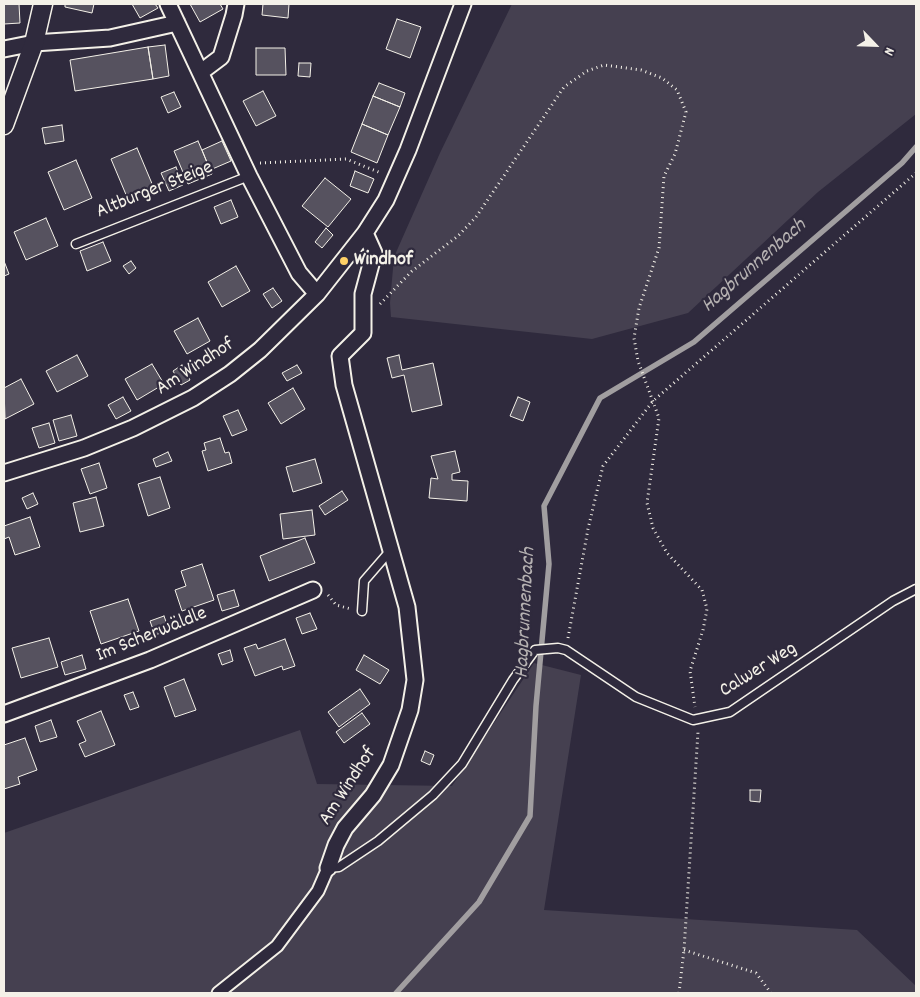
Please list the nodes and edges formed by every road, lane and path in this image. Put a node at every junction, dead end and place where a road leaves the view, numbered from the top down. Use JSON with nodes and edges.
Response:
{"nodes":[{"id":1,"x":43,"y":4,"type":"edge"},
{"id":2,"x":168,"y":4,"type":"edge"},
{"id":3,"x":236,"y":4,"type":"edge"},
{"id":4,"x":463,"y":4,"type":"edge"},
{"id":5,"x":177,"y":23,"type":"junction"},
{"id":6,"x":34,"y":43,"type":"junction"},
{"id":7,"x":4,"y":49,"type":"edge"},
{"id":8,"x":202,"y":72,"type":"junction"},
{"id":9,"x":4,"y":125,"type":"edge"},
{"id":10,"x":247,"y":172,"type":"junction"},
{"id":11,"x":916,"y":173,"type":"edge"},
{"id":12,"x":396,"y":178,"type":"junction"},
{"id":13,"x":365,"y":233,"type":"junction"},
{"id":14,"x":76,"y":244,"type":"dead end"},
{"id":15,"x":317,"y":294,"type":"junction"},
{"id":16,"x":363,"y":303,"type":"junction"},
{"id":17,"x":653,"y":401,"type":"junction"},
{"id":18,"x":4,"y":473,"type":"edge"},
{"id":19,"x":390,"y":551,"type":"junction"},
{"id":20,"x":916,"y":589,"type":"edge"},
{"id":21,"x":320,"y":592,"type":"joint"},
{"id":22,"x":362,"y":611,"type":"joint"},
{"id":23,"x":562,"y":649,"type":"junction"},
{"id":24,"x":4,"y":714,"type":"edge"},
{"id":25,"x":703,"y":717,"type":"junction"},
{"id":26,"x":328,"y":868,"type":"junction"},
{"id":27,"x":684,"y":950,"type":"junction"},
{"id":28,"x":218,"y":993,"type":"edge"},
{"id":29,"x":679,"y":993,"type":"edge"},
{"id":30,"x":771,"y":993,"type":"edge"}],
"edges":[{"from":1,"to":6,"type":"street"},
{"from":2,"to":5,"type":"street","name":"Altburger Steige"},
{"from":3,"to":8,"type":"street"},
{"from":4,"to":12,"type":"street","name":"Am Windhof"},
{"from":5,"to":6,"type":"street"},
{"from":5,"to":8,"type":"street","name":"Altburger Steige"},
{"from":6,"to":7,"type":"street"},
{"from":6,"to":9,"type":"street"},
{"from":8,"to":10,"type":"street","name":"Altburger Steige"},
{"from":10,"to":12,"type":"path"},
{"from":10,"to":14,"type":"lane","name":"Altburger Steige"},
{"from":10,"to":15,"type":"street","name":"Altburger Steige"},
{"from":11,"to":17,"type":"path"},
{"from":12,"to":13,"type":"street","name":"Am Windhof"},
{"from":13,"to":15,"type":"street","name":"Am Windhof"},
{"from":13,"to":16,"type":"street","name":"Am Windhof"},
{"from":15,"to":18,"type":"street","name":"Am Windhof"},
{"from":16,"to":17,"type":"path"},
{"from":16,"to":19,"type":"street","name":"Am Windhof"},
{"from":17,"to":23,"type":"path"},
{"from":17,"to":25,"type":"path"},
{"from":19,"to":22,"type":"lane"},
{"from":19,"to":26,"type":"street","name":"Am Windhof"},
{"from":20,"to":25,"type":"lane","name":"Calwer Weg"},
{"from":21,"to":22,"type":"path"},
{"from":21,"to":24,"type":"street","name":"Im Scherwäldle"},
{"from":23,"to":25,"type":"lane","name":"Calwer Weg"},
{"from":23,"to":26,"type":"lane"},
{"from":25,"to":27,"type":"path"},
{"from":26,"to":28,"type":"street"},
{"from":27,"to":29,"type":"path"},
{"from":27,"to":30,"type":"path"}]}
